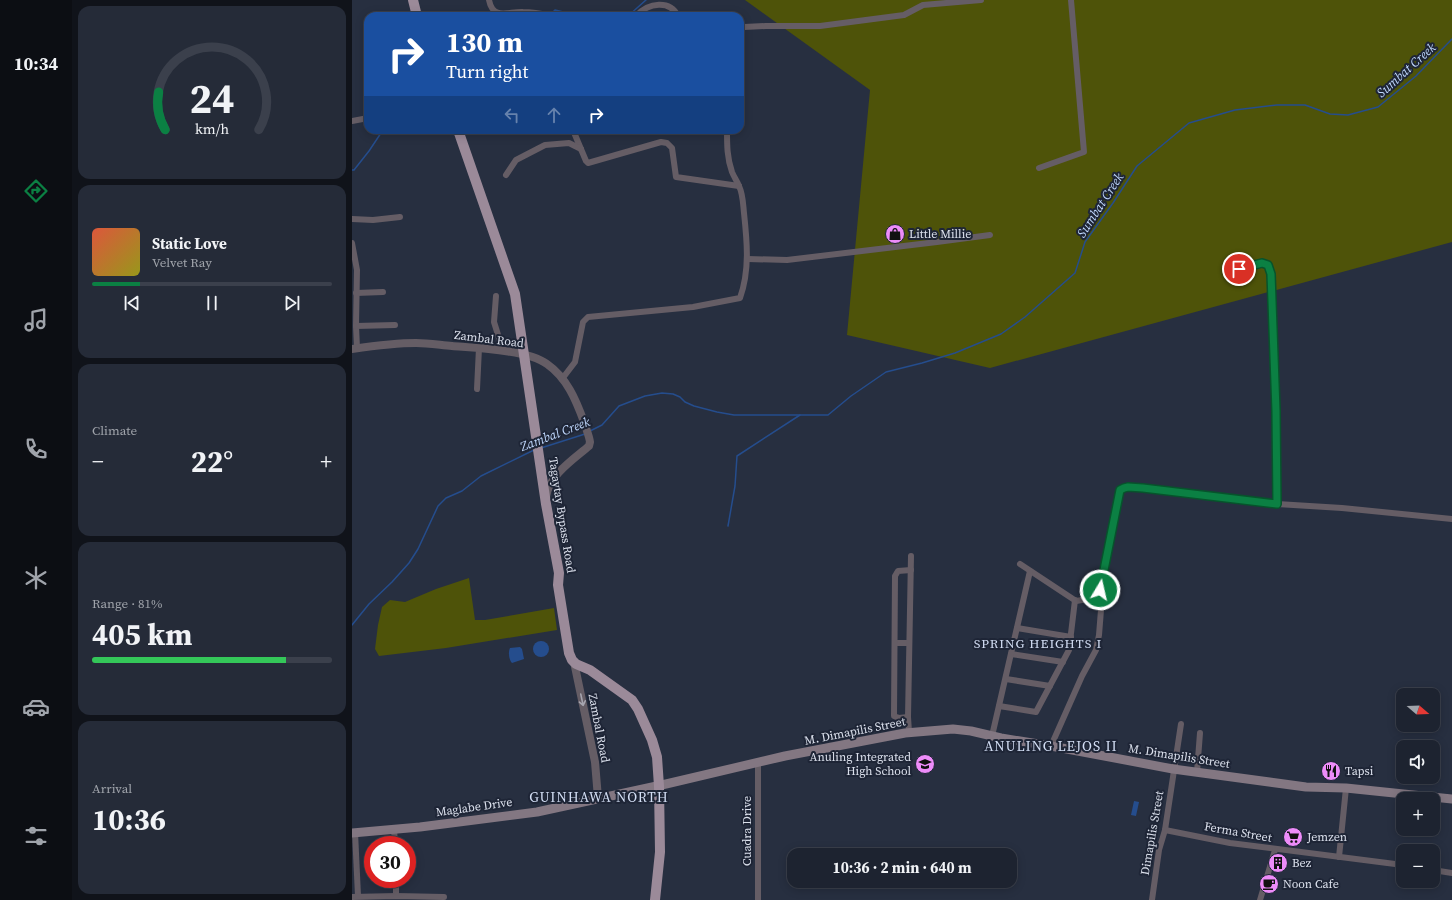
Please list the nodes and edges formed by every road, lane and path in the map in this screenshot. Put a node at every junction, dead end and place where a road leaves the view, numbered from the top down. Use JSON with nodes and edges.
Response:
{"nodes":[{"id":1,"x":413,"y":0,"type":"edge"},
{"id":2,"x":489,"y":0,"type":"edge"},
{"id":3,"x":981,"y":0,"type":"edge"},
{"id":4,"x":1071,"y":0,"type":"edge"},
{"id":5,"x":416,"y":12,"type":"edge"},
{"id":6,"x":497,"y":12,"type":"edge"},
{"id":7,"x":515,"y":12,"type":"edge"},
{"id":8,"x":528,"y":12,"type":"edge"},
{"id":9,"x":640,"y":12,"type":"edge"},
{"id":10,"x":676,"y":12,"type":"edge"},
{"id":11,"x":744,"y":27,"type":"edge"},
{"id":12,"x":364,"y":119,"type":"edge"},
{"id":13,"x":352,"y":121,"type":"edge"},
{"id":14,"x":459,"y":134,"type":"edge"},
{"id":15,"x":575,"y":134,"type":"edge"},
{"id":16,"x":727,"y":134,"type":"edge"},
{"id":17,"x":581,"y":149,"type":"junction"},
{"id":18,"x":1039,"y":168,"type":"dead end"},
{"id":19,"x":506,"y":175,"type":"dead end"},
{"id":20,"x":739,"y":186,"type":"junction"},
{"id":21,"x":400,"y":217,"type":"dead end"},
{"id":22,"x":352,"y":219,"type":"edge"},
{"id":23,"x":990,"y":235,"type":"dead end"},
{"id":24,"x":352,"y":244,"type":"edge"},
{"id":25,"x":748,"y":259,"type":"junction"},
{"id":26,"x":1239,"y":269,"type":"dead end"},
{"id":27,"x":354,"y":285,"type":"edge"},
{"id":28,"x":383,"y":292,"type":"dead end"},
{"id":29,"x":356,"y":293,"type":"junction"},
{"id":30,"x":496,"y":296,"type":"dead end"},
{"id":31,"x":395,"y":325,"type":"dead end"},
{"id":32,"x":356,"y":326,"type":"junction"},
{"id":33,"x":479,"y":348,"type":"junction"},
{"id":34,"x":355,"y":349,"type":"edge"},
{"id":35,"x":502,"y":350,"type":"junction"},
{"id":36,"x":523,"y":355,"type":"junction"},
{"id":37,"x":562,"y":379,"type":"junction"},
{"id":38,"x":477,"y":389,"type":"dead end"},
{"id":39,"x":546,"y":504,"type":"junction"},
{"id":40,"x":1277,"y":504,"type":"junction"},
{"id":41,"x":1452,"y":519,"type":"edge"},
{"id":42,"x":911,"y":556,"type":"dead end"},
{"id":43,"x":1020,"y":564,"type":"dead end"},
{"id":44,"x":911,"y":570,"type":"junction"},
{"id":45,"x":1030,"y":571,"type":"junction"},
{"id":46,"x":1100,"y":597,"type":"junction"},
{"id":47,"x":1075,"y":600,"type":"junction"},
{"id":48,"x":1017,"y":628,"type":"junction"},
{"id":49,"x":1071,"y":637,"type":"junction"},
{"id":50,"x":895,"y":643,"type":"junction"},
{"id":51,"x":909,"y":643,"type":"junction"},
{"id":52,"x":1011,"y":654,"type":"junction"},
{"id":53,"x":574,"y":662,"type":"junction"},
{"id":54,"x":1063,"y":662,"type":"junction"},
{"id":55,"x":1006,"y":678,"type":"junction"},
{"id":56,"x":1050,"y":686,"type":"junction"},
{"id":57,"x":999,"y":706,"type":"junction"},
{"id":58,"x":908,"y":717,"type":"junction"},
{"id":59,"x":1181,"y":724,"type":"dead end"},
{"id":60,"x":909,"y":732,"type":"junction"},
{"id":61,"x":1200,"y":733,"type":"dead end"},
{"id":62,"x":992,"y":736,"type":"junction"},
{"id":63,"x":1051,"y":746,"type":"junction"},
{"id":64,"x":785,"y":756,"type":"joint"},
{"id":65,"x":758,"y":762,"type":"junction"},
{"id":66,"x":1173,"y":769,"type":"junction"},
{"id":67,"x":1197,"y":772,"type":"junction"},
{"id":68,"x":659,"y":786,"type":"junction"},
{"id":69,"x":1346,"y":788,"type":"junction"},
{"id":70,"x":598,"y":798,"type":"junction"},
{"id":71,"x":1452,"y":799,"type":"edge"},
{"id":72,"x":394,"y":829,"type":"junction"},
{"id":73,"x":1165,"y":830,"type":"junction"},
{"id":74,"x":353,"y":832,"type":"edge"},
{"id":75,"x":394,"y":836,"type":"edge"},
{"id":76,"x":1275,"y":850,"type":"junction"},
{"id":77,"x":1339,"y":857,"type":"junction"},
{"id":78,"x":1396,"y":864,"type":"edge"},
{"id":79,"x":1440,"y":871,"type":"edge"},
{"id":80,"x":1452,"y":873,"type":"edge"},
{"id":81,"x":396,"y":888,"type":"edge"},
{"id":82,"x":355,"y":896,"type":"edge"},
{"id":83,"x":396,"y":896,"type":"junction"},
{"id":84,"x":444,"y":898,"type":"dead end"},
{"id":85,"x":655,"y":900,"type":"edge"},
{"id":86,"x":758,"y":900,"type":"edge"},
{"id":87,"x":1152,"y":900,"type":"edge"},
{"id":88,"x":1260,"y":900,"type":"edge"}],
"edges":[{"from":1,"to":5,"type":"main road"},
{"from":2,"to":6,"type":"street"},
{"from":3,"to":11,"type":"street"},
{"from":4,"to":18,"type":"street"},
{"from":7,"to":8,"type":"street"},
{"from":9,"to":10,"type":"street"},
{"from":12,"to":13,"type":"street"},
{"from":14,"to":36,"type":"main road","name":"Tagaytay Bypass Road"},
{"from":15,"to":17,"type":"street"},
{"from":16,"to":20,"type":"street"},
{"from":17,"to":19,"type":"street"},
{"from":17,"to":20,"type":"street"},
{"from":20,"to":25,"type":"street"},
{"from":21,"to":22,"type":"street"},
{"from":23,"to":25,"type":"street"},
{"from":24,"to":27,"type":"street"},
{"from":25,"to":37,"type":"street"},
{"from":26,"to":40,"type":"street"},
{"from":27,"to":29,"type":"street"},
{"from":28,"to":29,"type":"street"},
{"from":29,"to":32,"type":"street"},
{"from":30,"to":35,"type":"street"},
{"from":31,"to":32,"type":"street"},
{"from":32,"to":34,"type":"street"},
{"from":33,"to":34,"type":"street","name":"Zambal Road"},
{"from":33,"to":35,"type":"street","name":"Zambal Road"},
{"from":33,"to":38,"type":"street"},
{"from":35,"to":36,"type":"street","name":"Zambal Road"},
{"from":36,"to":37,"type":"street","name":"Zambal Road"},
{"from":36,"to":39,"type":"main road","name":"Tagaytay Bypass Road"},
{"from":37,"to":39,"type":"street","name":"Zambal Road"},
{"from":39,"to":53,"type":"main road","name":"Tagaytay Bypass Road"},
{"from":40,"to":41,"type":"street"},
{"from":40,"to":46,"type":"street"},
{"from":42,"to":44,"type":"street"},
{"from":43,"to":45,"type":"street"},
{"from":44,"to":50,"type":"street"},
{"from":44,"to":51,"type":"street"},
{"from":45,"to":47,"type":"street"},
{"from":45,"to":48,"type":"street"},
{"from":46,"to":47,"type":"street"},
{"from":46,"to":63,"type":"street"},
{"from":47,"to":49,"type":"street"},
{"from":48,"to":49,"type":"street"},
{"from":48,"to":52,"type":"street"},
{"from":49,"to":54,"type":"street"},
{"from":50,"to":51,"type":"street"},
{"from":50,"to":58,"type":"street"},
{"from":51,"to":58,"type":"street"},
{"from":52,"to":54,"type":"street"},
{"from":52,"to":55,"type":"street"},
{"from":53,"to":68,"type":"main road"},
{"from":53,"to":70,"type":"street","name":"Zambal Road","one_way":true},
{"from":54,"to":56,"type":"street"},
{"from":55,"to":56,"type":"street"},
{"from":55,"to":57,"type":"street"},
{"from":56,"to":57,"type":"street"},
{"from":57,"to":62,"type":"street"},
{"from":58,"to":60,"type":"street"},
{"from":59,"to":66,"type":"street","name":"Dimapilis Street"},
{"from":60,"to":62,"type":"main road","name":"M. Dimapilis Street"},
{"from":60,"to":64,"type":"main road","name":"M. Dimapilis Street"},
{"from":61,"to":67,"type":"street"},
{"from":62,"to":63,"type":"main road","name":"M. Dimapilis Street"},
{"from":63,"to":66,"type":"main road","name":"M. Dimapilis Street"},
{"from":64,"to":65,"type":"main road","name":"Maglabe Drive"},
{"from":65,"to":68,"type":"main road","name":"Maglabe Drive"},
{"from":65,"to":86,"type":"street","name":"Cuadra Drive"},
{"from":66,"to":67,"type":"main road","name":"M. Dimapilis Street"},
{"from":66,"to":73,"type":"street","name":"Dimapilis Street"},
{"from":67,"to":69,"type":"main road","name":"M. Dimapilis Street"},
{"from":68,"to":70,"type":"main road","name":"Maglabe Drive"},
{"from":68,"to":85,"type":"main road"},
{"from":69,"to":71,"type":"main road","name":"M. Dimapilis Street"},
{"from":69,"to":77,"type":"street"},
{"from":70,"to":72,"type":"main road","name":"Maglabe Drive"},
{"from":72,"to":74,"type":"main road","name":"Maglabe Drive"},
{"from":72,"to":75,"type":"street"},
{"from":73,"to":76,"type":"street","name":"Ferma Street"},
{"from":73,"to":87,"type":"street","name":"Dimapilis Street"},
{"from":74,"to":82,"type":"street"},
{"from":76,"to":77,"type":"street","name":"Ferma Street"},
{"from":76,"to":88,"type":"street"},
{"from":77,"to":78,"type":"street","name":"Ferma Street"},
{"from":79,"to":80,"type":"street"},
{"from":81,"to":83,"type":"street"},
{"from":82,"to":83,"type":"street"},
{"from":83,"to":84,"type":"street"}]}
